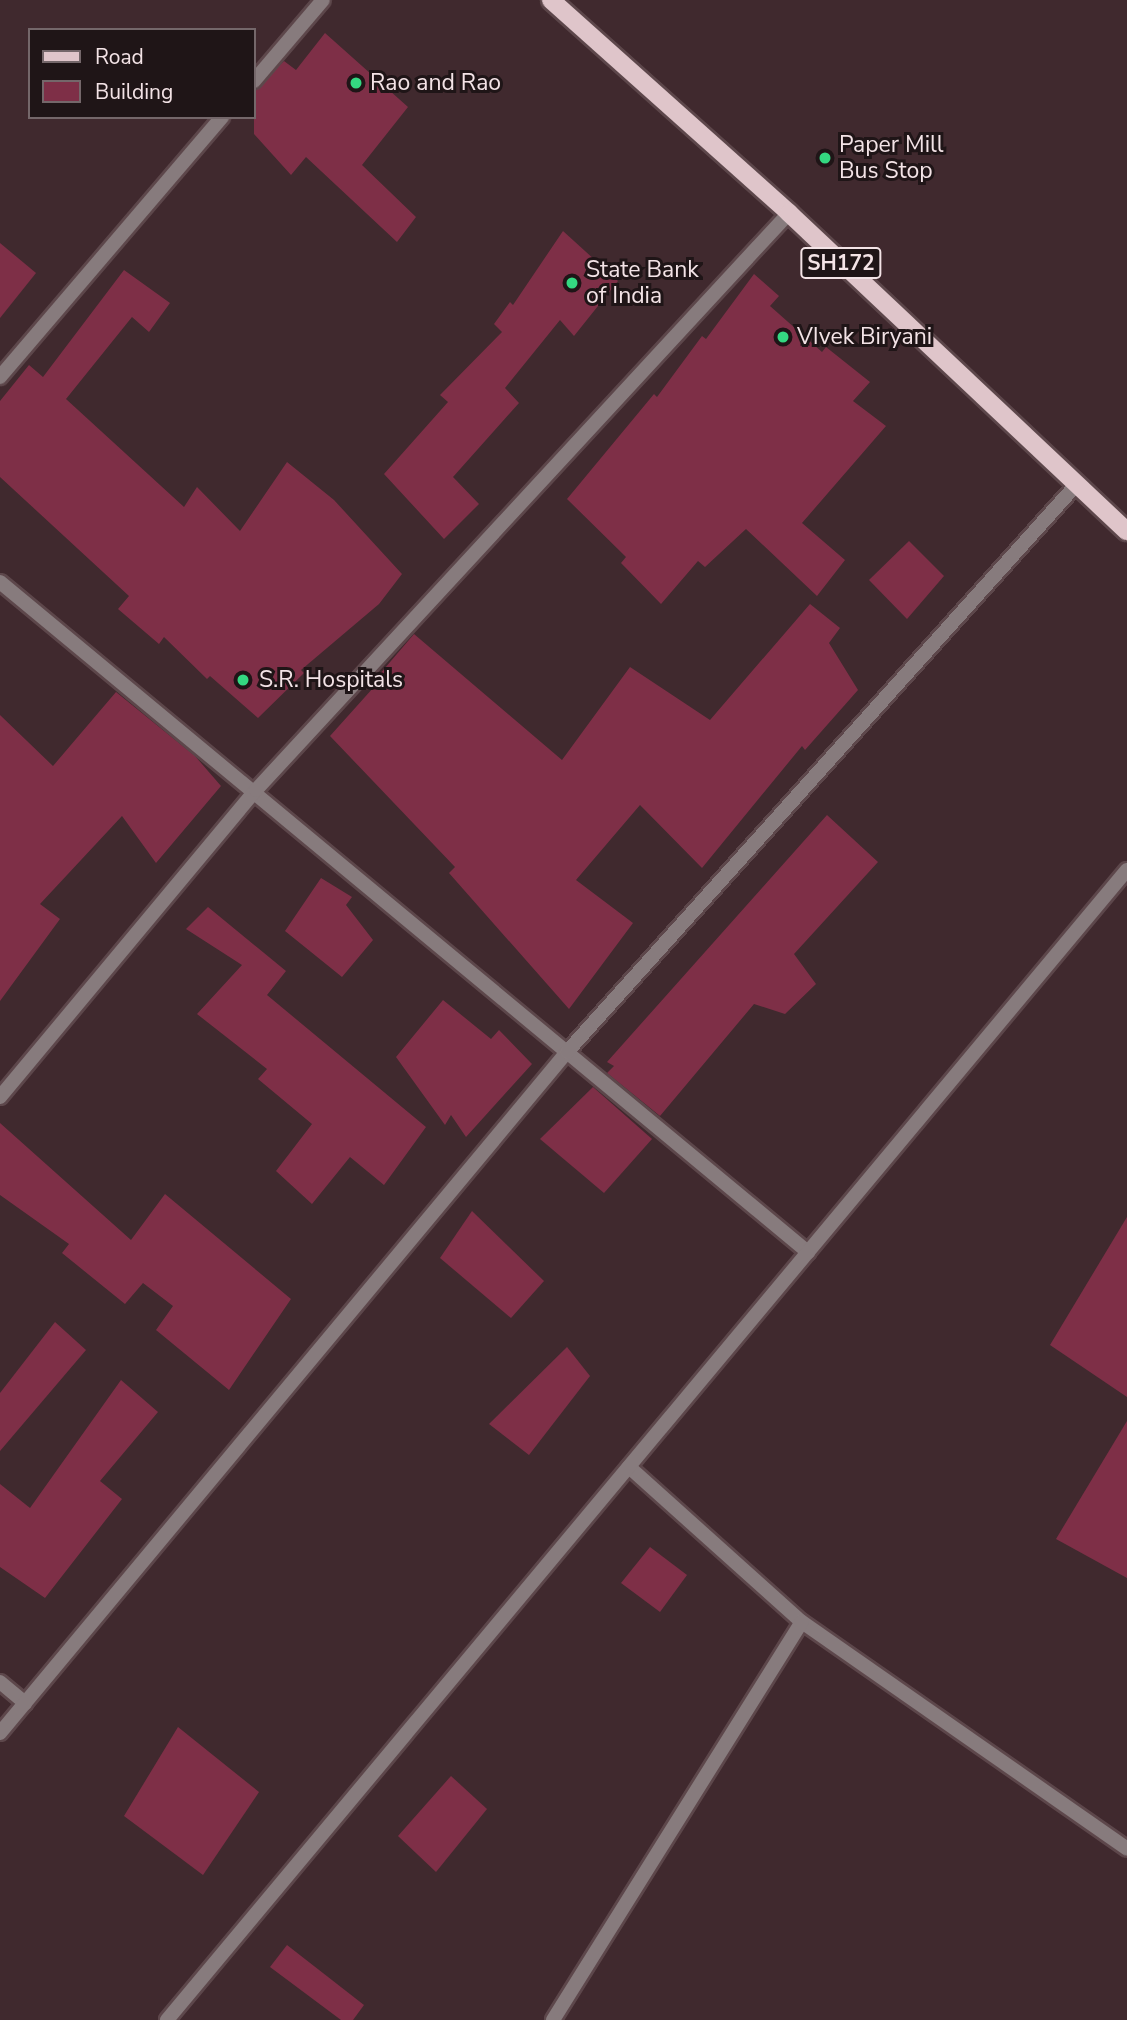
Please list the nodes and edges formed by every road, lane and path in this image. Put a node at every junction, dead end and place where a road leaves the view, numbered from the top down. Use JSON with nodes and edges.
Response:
{"nodes":[{"id":1,"x":323,"y":0,"type":"edge"},
{"id":2,"x":551,"y":0,"type":"edge"},
{"id":3,"x":256,"y":79,"type":"edge"},
{"id":4,"x":220,"y":119,"type":"edge"},
{"id":5,"x":789,"y":214,"type":"junction"},
{"id":6,"x":0,"y":377,"type":"edge"},
{"id":7,"x":1077,"y":484,"type":"junction"},
{"id":8,"x":1127,"y":531,"type":"edge"},
{"id":9,"x":0,"y":582,"type":"edge"},
{"id":10,"x":256,"y":790,"type":"junction"},
{"id":11,"x":1127,"y":870,"type":"edge"},
{"id":12,"x":567,"y":1052,"type":"junction"},
{"id":13,"x":0,"y":1097,"type":"edge"},
{"id":14,"x":808,"y":1252,"type":"junction"},
{"id":15,"x":629,"y":1466,"type":"junction"},
{"id":16,"x":802,"y":1622,"type":"junction"},
{"id":17,"x":0,"y":1682,"type":"edge"},
{"id":18,"x":25,"y":1703,"type":"junction"},
{"id":19,"x":0,"y":1733,"type":"edge"},
{"id":20,"x":1127,"y":1849,"type":"edge"},
{"id":21,"x":167,"y":2020,"type":"edge"},
{"id":22,"x":553,"y":2020,"type":"edge"}],
"edges":[{"from":1,"to":3,"type":"street"},
{"from":2,"to":5,"type":"main road","number":"SH172"},
{"from":4,"to":6,"type":"street"},
{"from":5,"to":7,"type":"main road","number":"SH172"},
{"from":5,"to":10,"type":"street"},
{"from":7,"to":8,"type":"main road","number":"SH172"},
{"from":7,"to":12,"type":"street"},
{"from":9,"to":10,"type":"street"},
{"from":10,"to":12,"type":"street"},
{"from":10,"to":13,"type":"street"},
{"from":11,"to":14,"type":"street"},
{"from":12,"to":14,"type":"street"},
{"from":12,"to":18,"type":"street"},
{"from":14,"to":15,"type":"street"},
{"from":15,"to":16,"type":"street"},
{"from":15,"to":21,"type":"street"},
{"from":16,"to":20,"type":"street"},
{"from":16,"to":22,"type":"street"},
{"from":17,"to":18,"type":"street"},
{"from":18,"to":19,"type":"street"}]}
